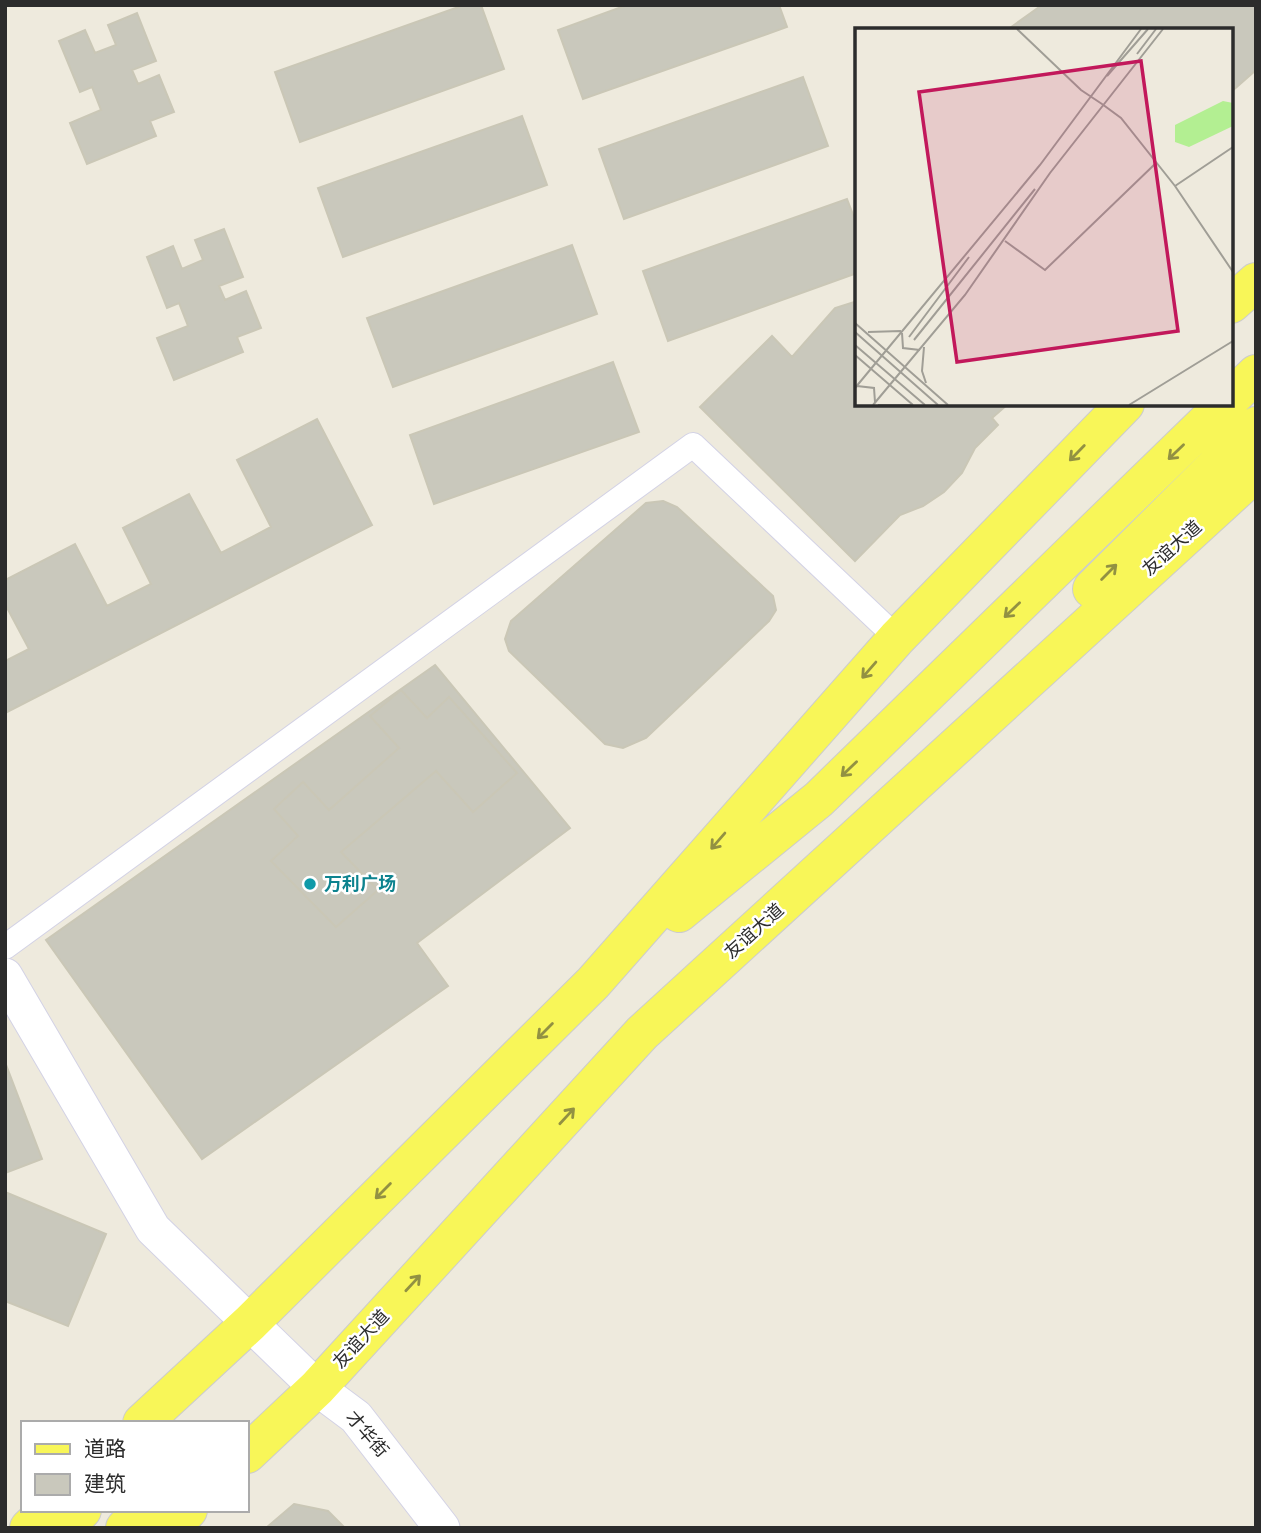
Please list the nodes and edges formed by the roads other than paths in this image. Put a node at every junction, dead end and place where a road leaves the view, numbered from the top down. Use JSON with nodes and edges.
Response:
{"nodes":[{"id":1,"x":1256,"y":282,"type":"edge"},
{"id":2,"x":1233,"y":302,"type":"edge"},
{"id":3,"x":1256,"y":374,"type":"edge"},
{"id":4,"x":1233,"y":396,"type":"edge"},
{"id":5,"x":1123,"y":406,"type":"edge"},
{"id":6,"x":1222,"y":406,"type":"edge"},
{"id":7,"x":1256,"y":426,"type":"edge"},
{"id":8,"x":1256,"y":472,"type":"edge"},
{"id":9,"x":897,"y":638,"type":"junction"},
{"id":10,"x":5,"y":947,"type":"edge"},
{"id":11,"x":5,"y":975,"type":"edge"},
{"id":12,"x":593,"y":983,"type":"junction"},
{"id":13,"x":642,"y":1033,"type":"junction"},
{"id":14,"x":250,"y":1323,"type":"junction"},
{"id":15,"x":200,"y":1369,"type":"junction"},
{"id":16,"x":317,"y":1388,"type":"junction"},
{"id":17,"x":282,"y":1420,"type":"junction"},
{"id":18,"x":144,"y":1421,"type":"edge"},
{"id":19,"x":160,"y":1421,"type":"edge"},
{"id":20,"x":248,"y":1443,"type":"edge"},
{"id":21,"x":248,"y":1453,"type":"edge"},
{"id":22,"x":46,"y":1512,"type":"edge"},
{"id":23,"x":80,"y":1512,"type":"edge"},
{"id":24,"x":142,"y":1512,"type":"edge"},
{"id":25,"x":186,"y":1512,"type":"edge"},
{"id":26,"x":29,"y":1528,"type":"edge"},
{"id":27,"x":64,"y":1528,"type":"edge"},
{"id":28,"x":125,"y":1528,"type":"edge"},
{"id":29,"x":170,"y":1528,"type":"edge"},
{"id":30,"x":442,"y":1528,"type":"edge"}],
"edges":[{"from":1,"to":2,"type":"main road"},
{"from":3,"to":4,"type":"main road"},
{"from":5,"to":9,"type":"main road","one_way":true},
{"from":6,"to":12,"type":"main road","one_way":true},
{"from":13,"to":7,"type":"main road","one_way":true},
{"from":8,"to":13,"type":"main road","name":"友谊大道"},
{"from":9,"to":10,"type":"street"},
{"from":9,"to":12,"type":"main road","one_way":true},
{"from":11,"to":14,"type":"street","name":"才华街"},
{"from":12,"to":14,"type":"main road","one_way":true},
{"from":16,"to":13,"type":"main road","name":"友谊大道","one_way":true},
{"from":14,"to":15,"type":"main road"},
{"from":14,"to":16,"type":"street","name":"才华街"},
{"from":15,"to":18,"type":"main road"},
{"from":15,"to":19,"type":"main road"},
{"from":16,"to":17,"type":"main road","name":"友谊大道"},
{"from":16,"to":30,"type":"street","name":"才华街"},
{"from":17,"to":20,"type":"main road","name":"友谊大道"},
{"from":17,"to":21,"type":"main road","name":"友谊大道"},
{"from":22,"to":26,"type":"main road"},
{"from":23,"to":27,"type":"main road"},
{"from":24,"to":28,"type":"main road"},
{"from":25,"to":29,"type":"main road"}]}
